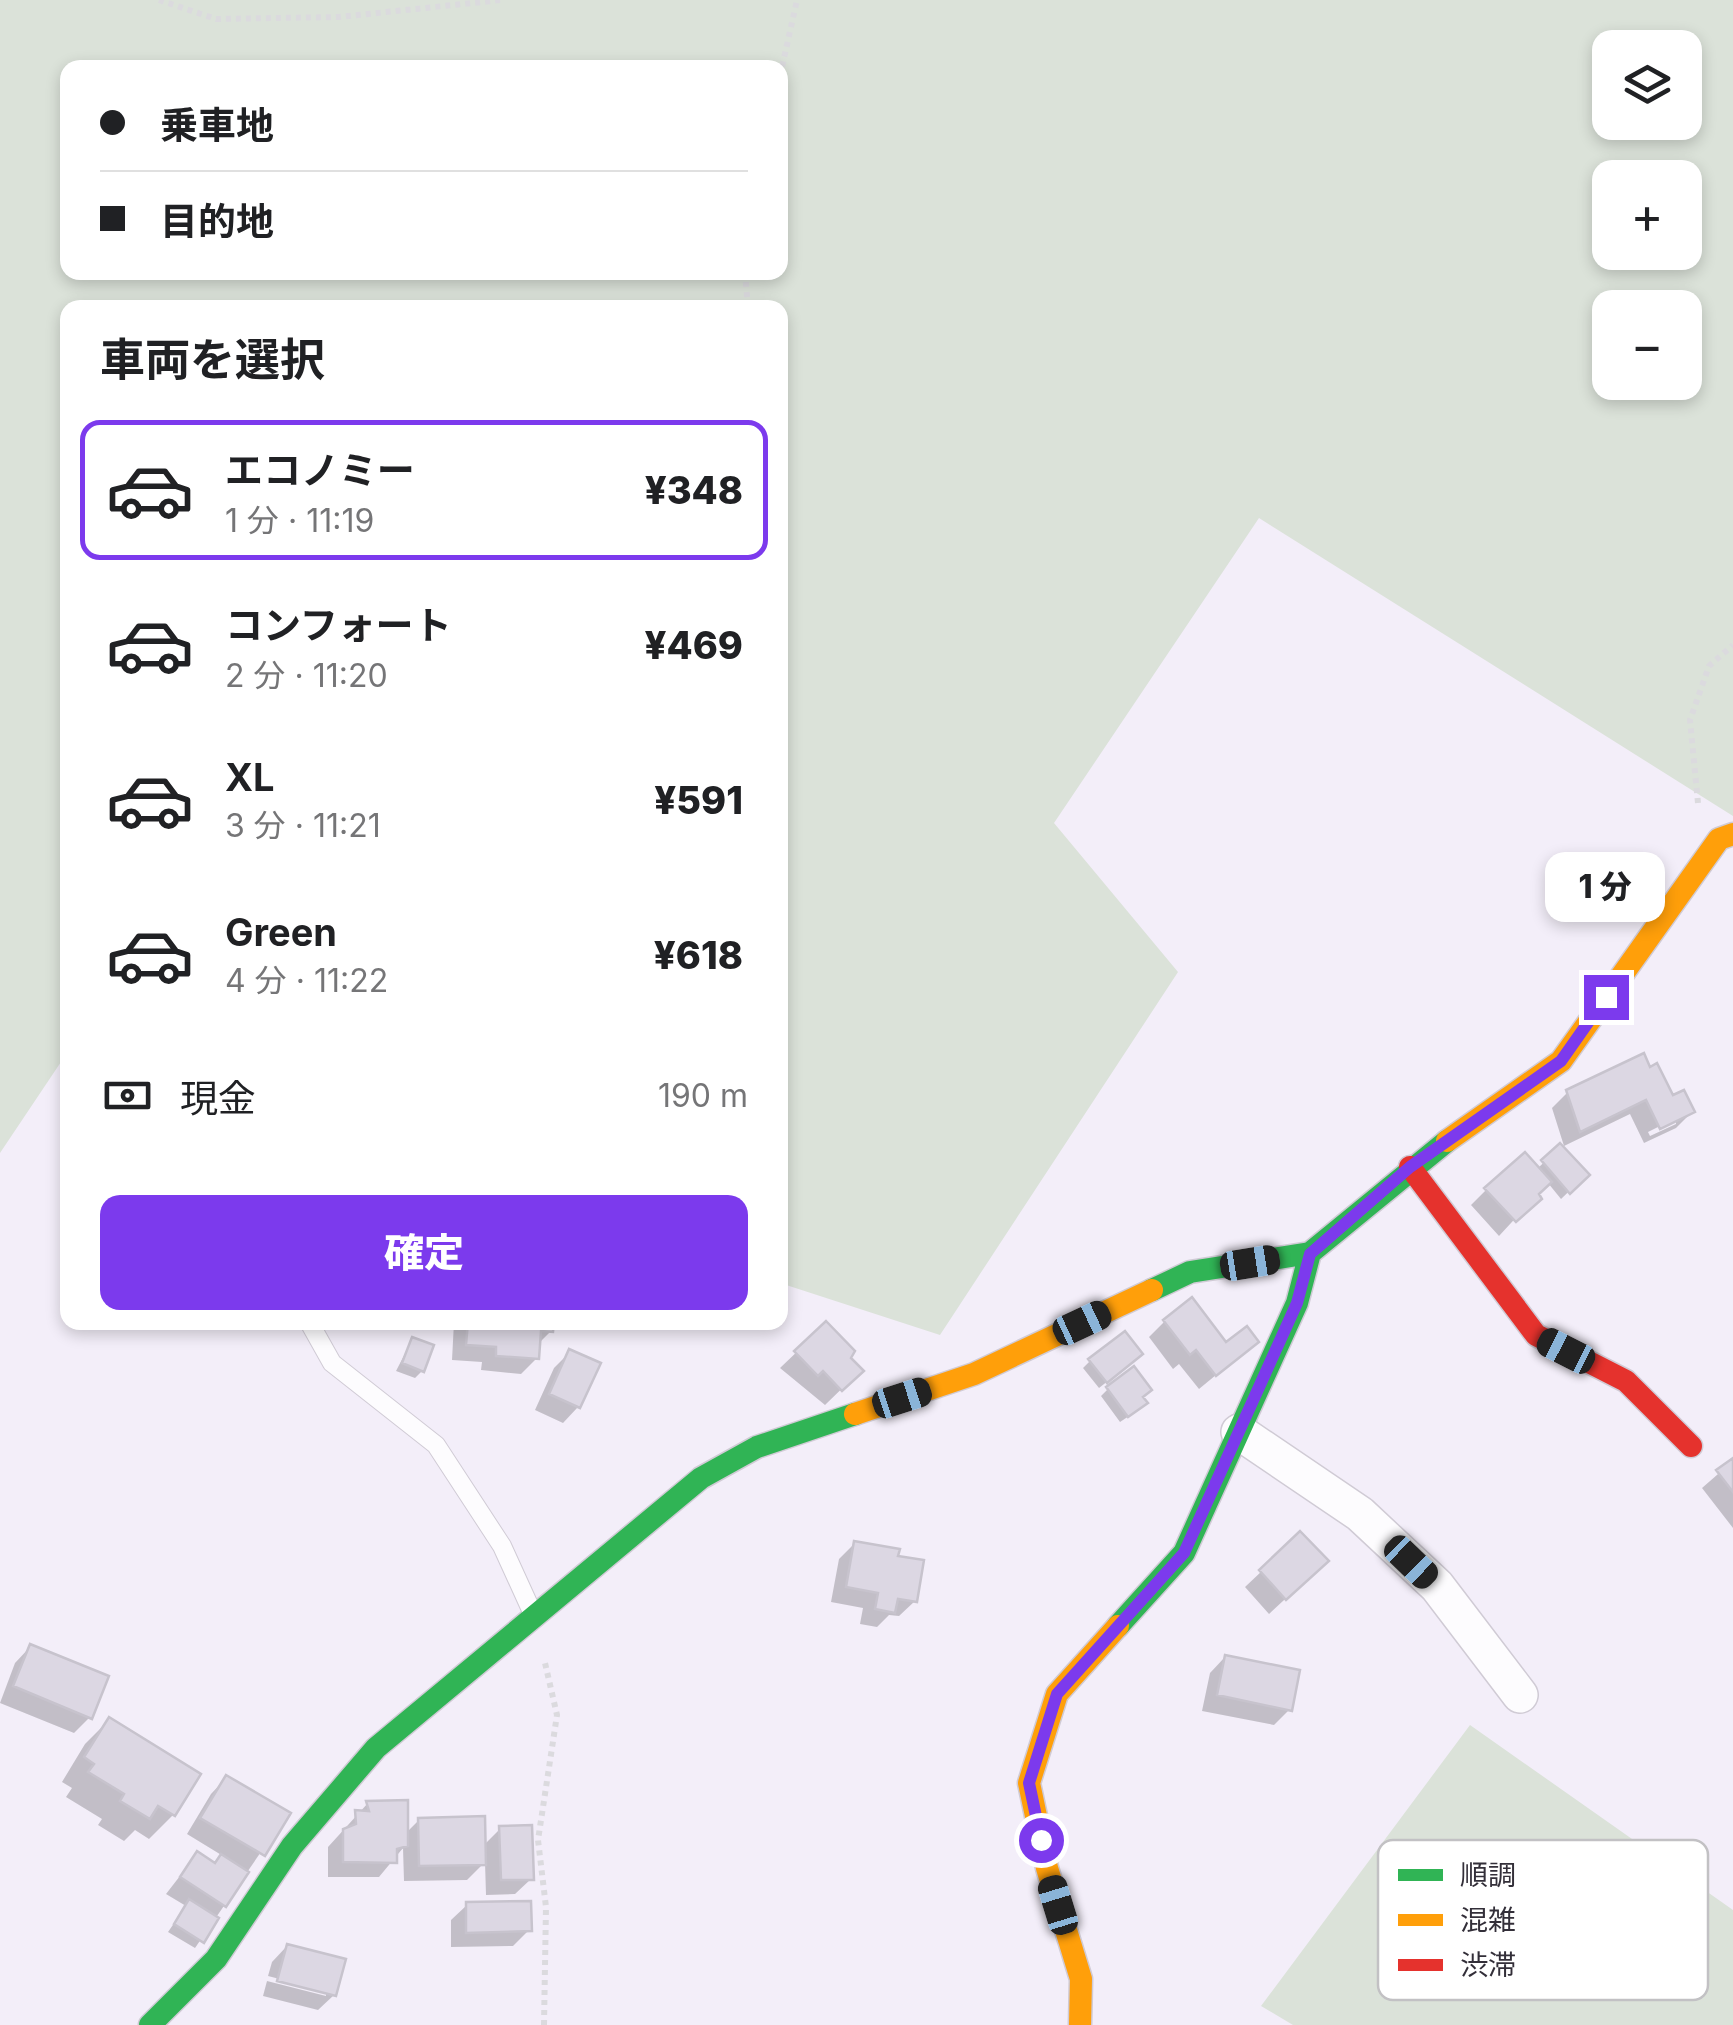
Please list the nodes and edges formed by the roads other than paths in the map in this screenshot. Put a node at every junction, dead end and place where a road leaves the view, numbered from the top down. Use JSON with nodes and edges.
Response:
{"nodes":[{"id":1,"x":1726,"y":836,"type":"edge"},
{"id":2,"x":1410,"y":1167,"type":"junction"},
{"id":3,"x":1310,"y":1254,"type":"junction"},
{"id":4,"x":313,"y":1330,"type":"edge"},
{"id":5,"x":1238,"y":1432,"type":"junction"},
{"id":6,"x":1691,"y":1446,"type":"dead end"},
{"id":7,"x":535,"y":1618,"type":"junction"},
{"id":8,"x":1520,"y":1696,"type":"dead end"},
{"id":9,"x":150,"y":2025,"type":"edge"},
{"id":10,"x":1080,"y":2025,"type":"edge"}],
"edges":[{"from":1,"to":2,"type":"street"},
{"from":2,"to":3,"type":"street"},
{"from":2,"to":6,"type":"street"},
{"from":3,"to":5,"type":"street"},
{"from":3,"to":7,"type":"street"},
{"from":4,"to":7,"type":"lane"},
{"from":5,"to":8,"type":"street"},
{"from":5,"to":10,"type":"street"},
{"from":7,"to":9,"type":"street"}]}
